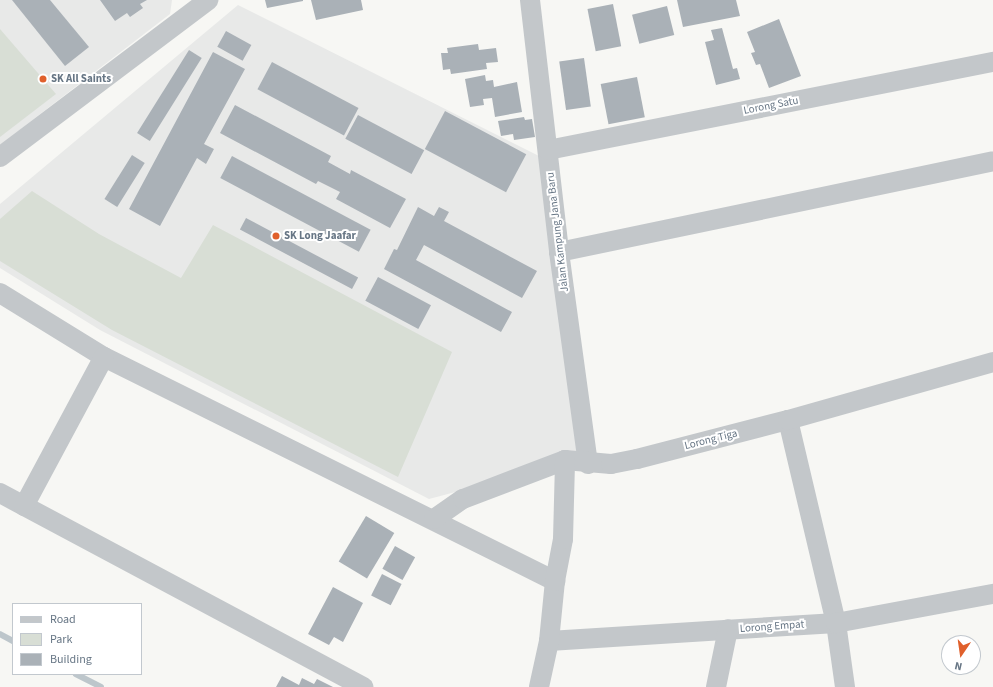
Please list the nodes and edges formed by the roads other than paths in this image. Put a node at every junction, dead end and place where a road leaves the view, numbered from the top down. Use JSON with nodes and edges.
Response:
{"nodes":[{"id":1,"x":208,"y":0,"type":"edge"},
{"id":2,"x":530,"y":0,"type":"edge"},
{"id":3,"x":993,"y":62,"type":"edge"},
{"id":4,"x":548,"y":150,"type":"junction"},
{"id":5,"x":0,"y":156,"type":"edge"},
{"id":6,"x":993,"y":160,"type":"edge"},
{"id":7,"x":559,"y":252,"type":"junction"},
{"id":8,"x":0,"y":293,"type":"edge"},
{"id":9,"x":104,"y":357,"type":"junction"},
{"id":10,"x":993,"y":362,"type":"edge"},
{"id":11,"x":788,"y":420,"type":"junction"},
{"id":12,"x":565,"y":460,"type":"junction"},
{"id":13,"x":588,"y":464,"type":"junction"},
{"id":14,"x":0,"y":493,"type":"edge"},
{"id":15,"x":24,"y":506,"type":"junction"},
{"id":16,"x":434,"y":519,"type":"junction"},
{"id":17,"x":555,"y":581,"type":"junction"},
{"id":18,"x":993,"y":594,"type":"edge"},
{"id":19,"x":836,"y":623,"type":"junction"},
{"id":20,"x":728,"y":629,"type":"junction"},
{"id":21,"x":549,"y":641,"type":"junction"},
{"id":22,"x":363,"y":687,"type":"edge"},
{"id":23,"x":539,"y":687,"type":"edge"},
{"id":24,"x":716,"y":687,"type":"edge"},
{"id":25,"x":844,"y":687,"type":"edge"}],
"edges":[{"from":1,"to":5,"type":"street"},
{"from":2,"to":4,"type":"street","name":"Jalan Kampung Jana Baru"},
{"from":3,"to":4,"type":"street","name":"Lorong Satu"},
{"from":4,"to":7,"type":"street","name":"Jalan Kampung Jana Baru"},
{"from":6,"to":7,"type":"street"},
{"from":7,"to":13,"type":"street","name":"Jalan Kampung Jana Baru"},
{"from":8,"to":9,"type":"street"},
{"from":9,"to":15,"type":"street"},
{"from":9,"to":16,"type":"street"},
{"from":10,"to":11,"type":"street","name":"Lorong Tiga"},
{"from":11,"to":13,"type":"street","name":"Lorong Tiga"},
{"from":11,"to":19,"type":"street"},
{"from":12,"to":13,"type":"street","name":"Lorong Tiga"},
{"from":12,"to":16,"type":"street"},
{"from":12,"to":17,"type":"street"},
{"from":14,"to":15,"type":"street"},
{"from":15,"to":22,"type":"street"},
{"from":16,"to":17,"type":"street"},
{"from":17,"to":21,"type":"street"},
{"from":18,"to":19,"type":"street","name":"Lorong Empat"},
{"from":19,"to":20,"type":"street","name":"Lorong Empat"},
{"from":19,"to":25,"type":"street"},
{"from":20,"to":21,"type":"street","name":"Lorong Empat"},
{"from":20,"to":24,"type":"street"},
{"from":21,"to":23,"type":"street"}]}
